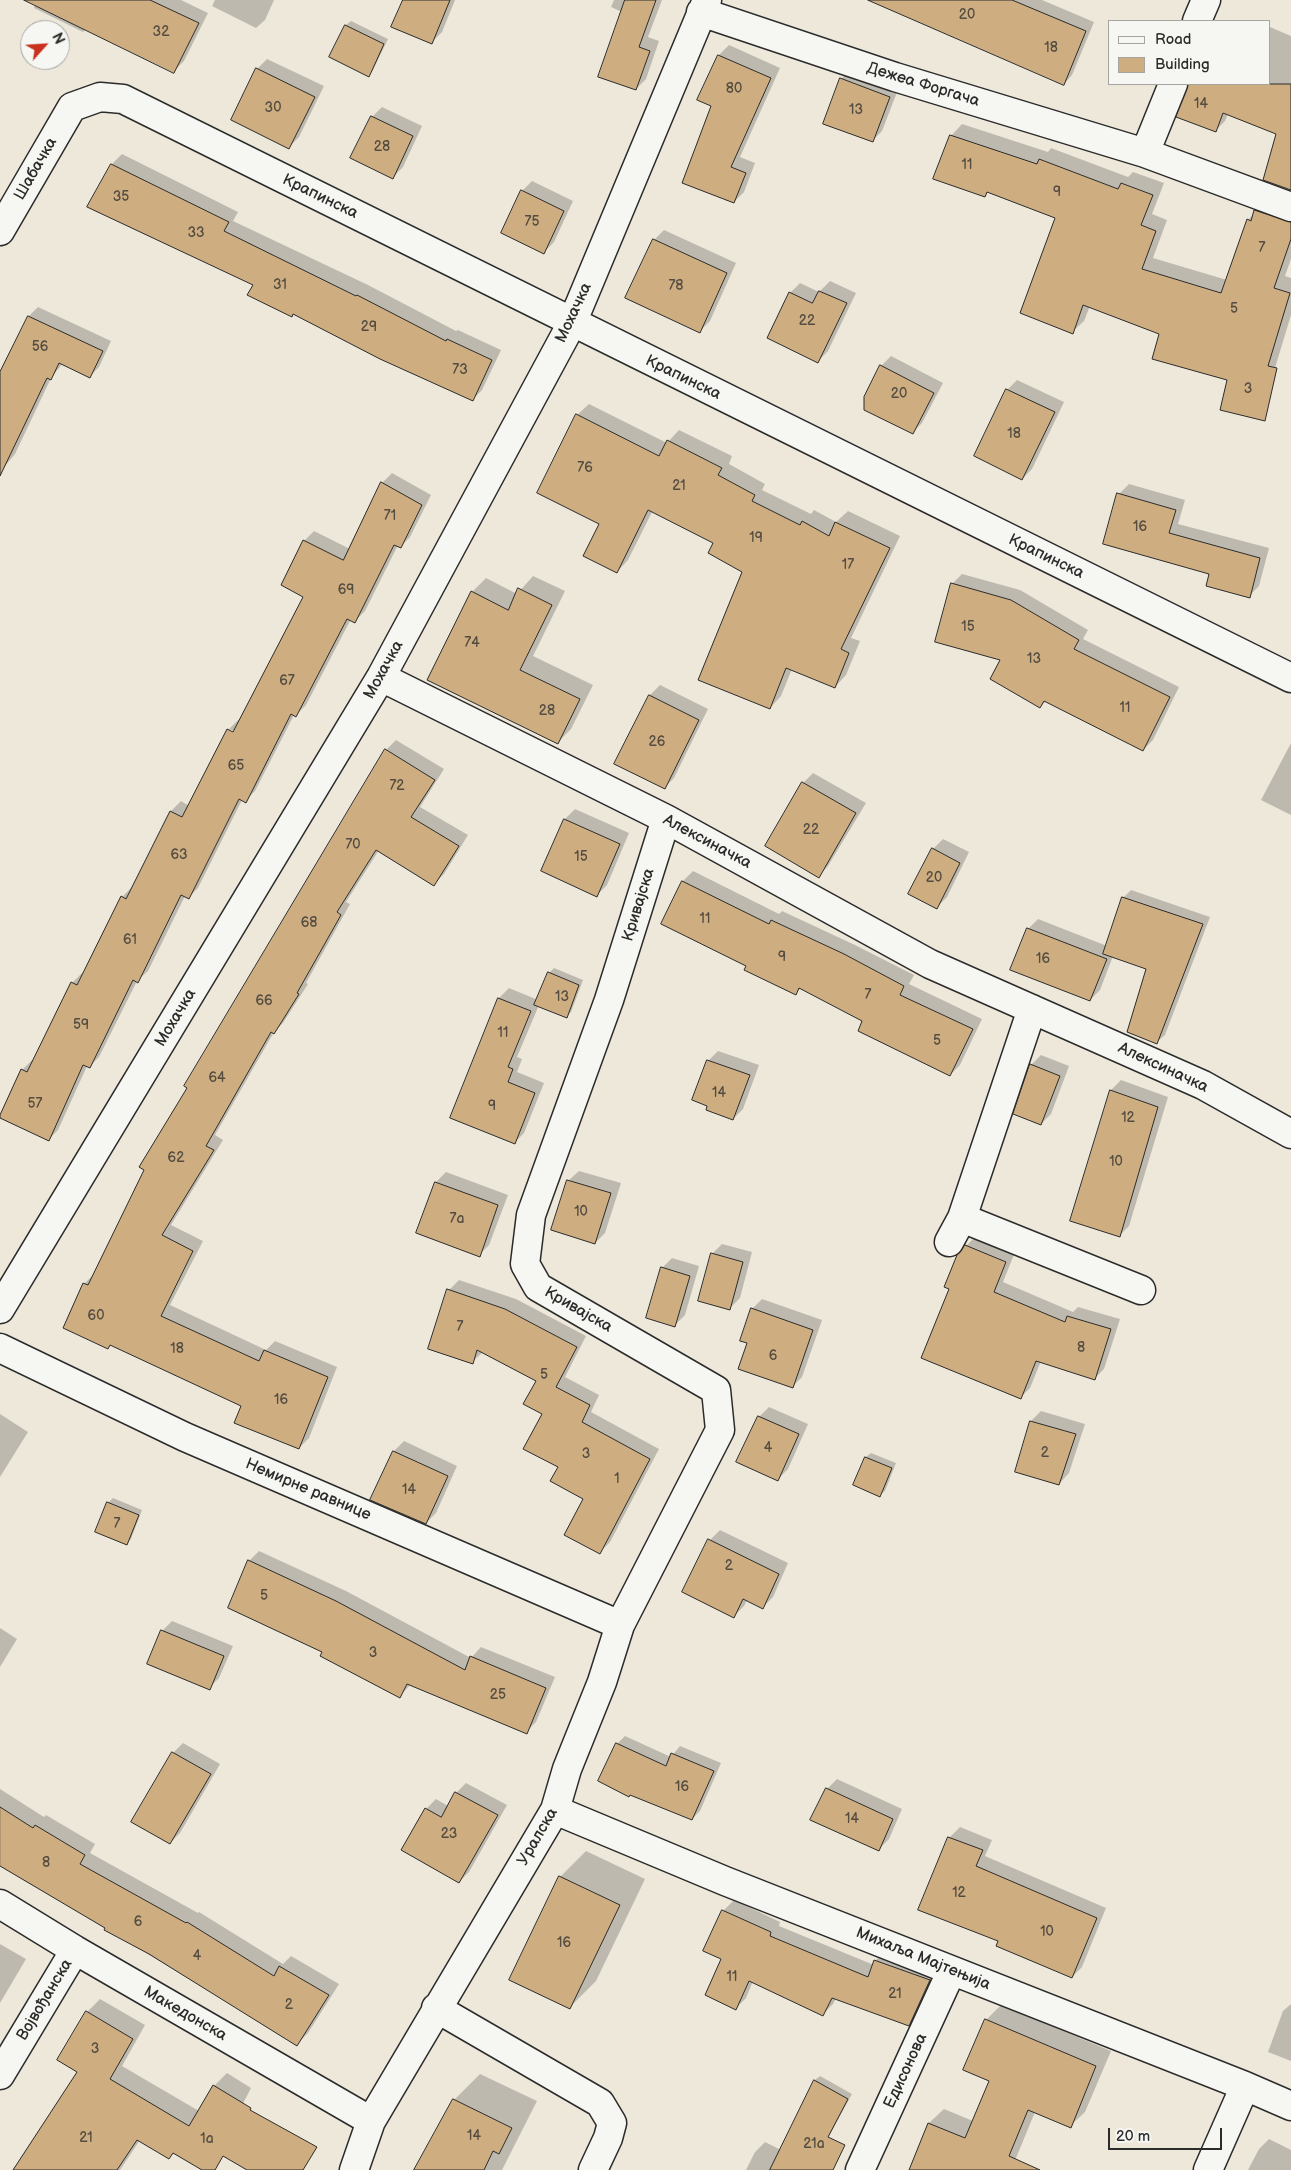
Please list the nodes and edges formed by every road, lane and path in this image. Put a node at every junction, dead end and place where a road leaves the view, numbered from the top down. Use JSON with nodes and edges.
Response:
{"nodes":[{"id":1,"x":1206,"y":0,"type":"edge"},
{"id":2,"x":704,"y":6,"type":"edge"},
{"id":3,"x":1197,"y":20,"type":"edge"},
{"id":4,"x":1172,"y":85,"type":"edge"},
{"id":5,"x":72,"y":107,"type":"joint"},
{"id":6,"x":1145,"y":153,"type":"junction"},
{"id":7,"x":1291,"y":207,"type":"edge"},
{"id":8,"x":0,"y":231,"type":"edge"},
{"id":9,"x":572,"y":323,"type":"junction"},
{"id":10,"x":381,"y":677,"type":"junction"},
{"id":11,"x":1291,"y":678,"type":"edge"},
{"id":12,"x":666,"y":819,"type":"junction"},
{"id":13,"x":1032,"y":1009,"type":"junction"},
{"id":14,"x":1291,"y":1134,"type":"edge"},
{"id":15,"x":962,"y":1218,"type":"junction"},
{"id":16,"x":949,"y":1242,"type":"dead end"},
{"id":17,"x":1141,"y":1290,"type":"dead end"},
{"id":18,"x":0,"y":1309,"type":"edge"},
{"id":19,"x":0,"y":1348,"type":"edge"},
{"id":20,"x":620,"y":1625,"type":"junction"},
{"id":21,"x":555,"y":1810,"type":"junction"},
{"id":22,"x":0,"y":1904,"type":"edge"},
{"id":23,"x":75,"y":1950,"type":"junction"},
{"id":24,"x":952,"y":1972,"type":"junction"},
{"id":25,"x":436,"y":2008,"type":"junction"},
{"id":26,"x":0,"y":2075,"type":"edge"},
{"id":27,"x":1245,"y":2086,"type":"junction"},
{"id":28,"x":1291,"y":2106,"type":"edge"},
{"id":29,"x":371,"y":2121,"type":"junction"},
{"id":30,"x":354,"y":2170,"type":"edge"},
{"id":31,"x":593,"y":2170,"type":"edge"},
{"id":32,"x":860,"y":2170,"type":"edge"},
{"id":33,"x":1208,"y":2170,"type":"edge"}],
"edges":[{"from":1,"to":3,"type":"street"},
{"from":2,"to":6,"type":"street","name":"Дежеа Форгача"},
{"from":2,"to":9,"type":"street","name":"Мохачка"},
{"from":4,"to":6,"type":"street"},
{"from":5,"to":8,"type":"street","name":"Шабачка"},
{"from":5,"to":9,"type":"street","name":"Крапинска"},
{"from":6,"to":7,"type":"street","name":"Дежеа Форгача"},
{"from":9,"to":10,"type":"street","name":"Мохачка"},
{"from":9,"to":11,"type":"street","name":"Крапинска"},
{"from":10,"to":12,"type":"street","name":"Алексиначка"},
{"from":10,"to":18,"type":"street","name":"Мохачка"},
{"from":12,"to":13,"type":"street","name":"Алексиначка"},
{"from":12,"to":20,"type":"street","name":"Кривајска"},
{"from":13,"to":14,"type":"street","name":"Алексиначка"},
{"from":13,"to":15,"type":"street"},
{"from":15,"to":16,"type":"street"},
{"from":15,"to":17,"type":"street"},
{"from":19,"to":20,"type":"street","name":"Немирне равнице"},
{"from":20,"to":21,"type":"street","name":"Уралска"},
{"from":21,"to":24,"type":"street","name":"Михаља Мајтењија"},
{"from":21,"to":25,"type":"street","name":"Уралска"},
{"from":22,"to":23,"type":"street","name":"Македонска"},
{"from":23,"to":26,"type":"street","name":"Војвођанска"},
{"from":23,"to":29,"type":"street","name":"Македонска"},
{"from":24,"to":27,"type":"street","name":"Михаља Мајтењија"},
{"from":24,"to":32,"type":"street","name":"Едисонова"},
{"from":25,"to":29,"type":"street","name":"Уралска"},
{"from":25,"to":31,"type":"street"},
{"from":27,"to":28,"type":"street","name":"Михаља Мајтењија"},
{"from":27,"to":33,"type":"street"},
{"from":29,"to":30,"type":"street","name":"Уралска"}]}
